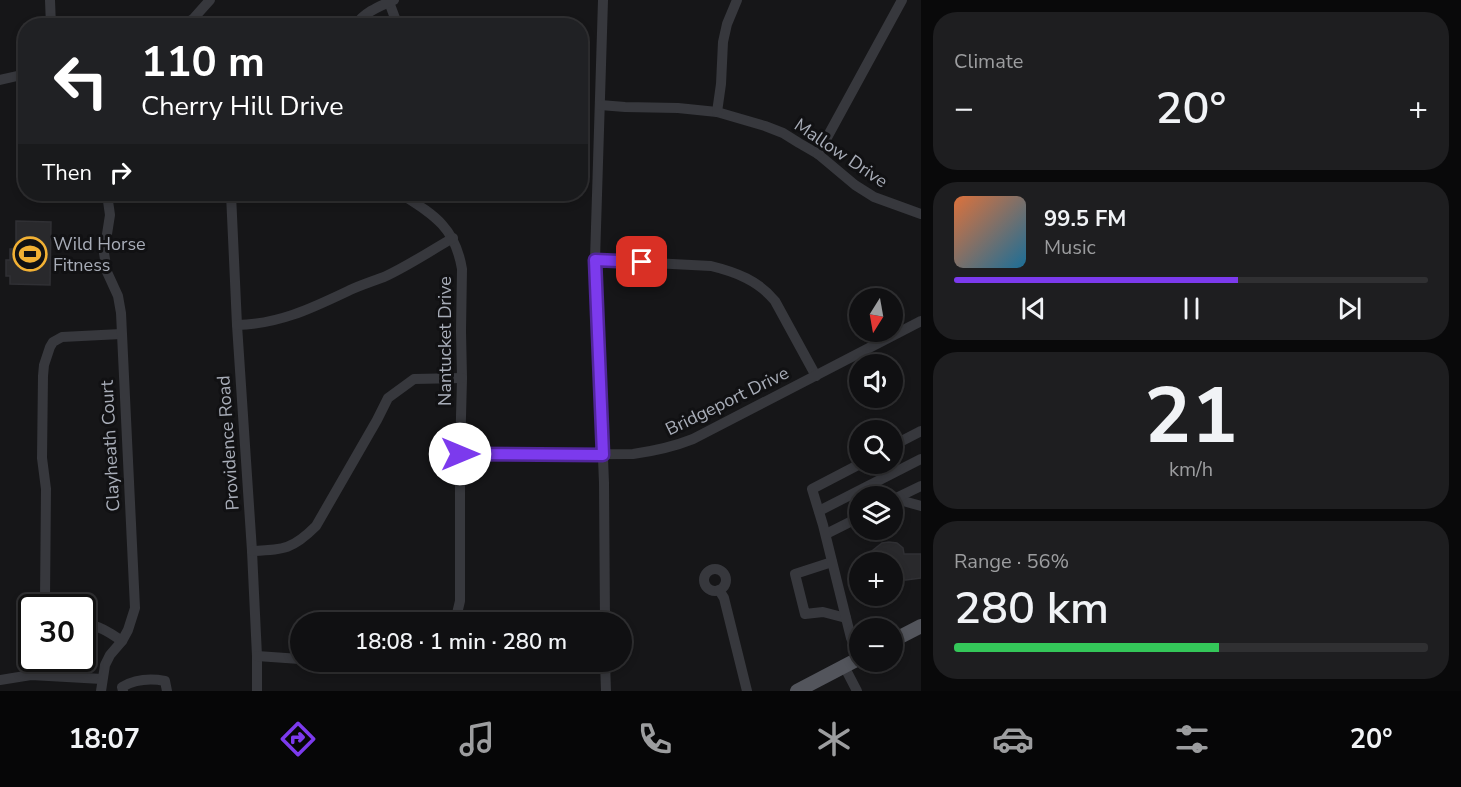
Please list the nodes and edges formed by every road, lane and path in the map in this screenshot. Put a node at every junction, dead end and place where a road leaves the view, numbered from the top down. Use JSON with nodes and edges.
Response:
{"nodes":[{"id":1,"x":50,"y":0,"type":"edge"},
{"id":2,"x":210,"y":0,"type":"edge"},
{"id":3,"x":603,"y":0,"type":"edge"},
{"id":4,"x":737,"y":0,"type":"edge"},
{"id":5,"x":902,"y":0,"type":"edge"},
{"id":6,"x":392,"y":1,"type":"edge"},
{"id":7,"x":51,"y":18,"type":"edge"},
{"id":8,"x":194,"y":18,"type":"edge"},
{"id":9,"x":362,"y":18,"type":"edge"},
{"id":10,"x":396,"y":18,"type":"edge"},
{"id":11,"x":18,"y":76,"type":"edge"},
{"id":12,"x":0,"y":80,"type":"edge"},
{"id":13,"x":600,"y":105,"type":"junction"},
{"id":14,"x":717,"y":112,"type":"junction"},
{"id":15,"x":818,"y":154,"type":"junction"},
{"id":16,"x":108,"y":201,"type":"edge"},
{"id":17,"x":231,"y":201,"type":"edge"},
{"id":18,"x":411,"y":201,"type":"edge"},
{"id":19,"x":921,"y":214,"type":"edge"},
{"id":20,"x":453,"y":238,"type":"junction"},
{"id":21,"x":595,"y":260,"type":"junction"},
{"id":22,"x":921,"y":321,"type":"edge"},
{"id":23,"x":237,"y":325,"type":"junction"},
{"id":24,"x":121,"y":334,"type":"junction"},
{"id":25,"x":816,"y":376,"type":"junction"},
{"id":26,"x":462,"y":378,"type":"junction"},
{"id":27,"x":921,"y":431,"type":"edge"},
{"id":28,"x":903,"y":440,"type":"edge"},
{"id":29,"x":460,"y":454,"type":"junction"},
{"id":30,"x":603,"y":455,"type":"junction"},
{"id":31,"x":921,"y":459,"type":"edge"},
{"id":32,"x":849,"y":470,"type":"edge"},
{"id":33,"x":921,"y":486,"type":"edge"},
{"id":34,"x":903,"y":495,"type":"edge"},
{"id":35,"x":903,"y":501,"type":"edge"},
{"id":36,"x":921,"y":506,"type":"edge"},
{"id":37,"x":819,"y":511,"type":"junction"},
{"id":38,"x":849,"y":521,"type":"edge"},
{"id":39,"x":825,"y":529,"type":"junction"},
{"id":40,"x":252,"y":551,"type":"junction"},
{"id":41,"x":832,"y":562,"type":"junction"},
{"id":42,"x":719,"y":590,"type":"dead end"},
{"id":43,"x":45,"y":594,"type":"edge"},
{"id":44,"x":458,"y":612,"type":"edge"},
{"id":45,"x":605,"y":612,"type":"edge"},
{"id":46,"x":846,"y":618,"type":"junction"},
{"id":47,"x":96,"y":626,"type":"edge"},
{"id":48,"x":921,"y":626,"type":"edge"},
{"id":49,"x":849,"y":630,"type":"edge"},
{"id":50,"x":903,"y":635,"type":"edge"},
{"id":51,"x":122,"y":641,"type":"junction"},
{"id":52,"x":257,"y":656,"type":"junction"},
{"id":53,"x":290,"y":658,"type":"edge"},
{"id":54,"x":849,"y":664,"type":"edge"},
{"id":55,"x":844,"y":666,"type":"junction"},
{"id":56,"x":605,"y":672,"type":"edge"},
{"id":57,"x":102,"y":679,"type":"junction"},
{"id":58,"x":0,"y":680,"type":"edge"},
{"id":59,"x":101,"y":691,"type":"edge"},
{"id":60,"x":123,"y":691,"type":"edge"},
{"id":61,"x":167,"y":691,"type":"edge"},
{"id":62,"x":257,"y":691,"type":"edge"},
{"id":63,"x":606,"y":691,"type":"edge"},
{"id":64,"x":747,"y":691,"type":"edge"},
{"id":65,"x":797,"y":691,"type":"edge"},
{"id":66,"x":857,"y":691,"type":"edge"}],
"edges":[{"from":1,"to":7,"type":"street"},
{"from":2,"to":8,"type":"street"},
{"from":3,"to":13,"type":"street"},
{"from":4,"to":14,"type":"street"},
{"from":5,"to":15,"type":"street"},
{"from":6,"to":9,"type":"street"},
{"from":6,"to":10,"type":"street"},
{"from":11,"to":12,"type":"street"},
{"from":13,"to":14,"type":"street","name":"Mallow Drive"},
{"from":13,"to":21,"type":"street"},
{"from":14,"to":15,"type":"street","name":"Mallow Drive"},
{"from":15,"to":19,"type":"street","name":"Mallow Drive"},
{"from":16,"to":24,"type":"street","name":"Clayheath Court"},
{"from":17,"to":23,"type":"street","name":"Providence Road"},
{"from":18,"to":20,"type":"street","name":"Nantucket Drive"},
{"from":20,"to":23,"type":"street"},
{"from":20,"to":26,"type":"street","name":"Nantucket Drive"},
{"from":21,"to":25,"type":"street"},
{"from":21,"to":30,"type":"street"},
{"from":22,"to":25,"type":"street","name":"Bridgeport Drive"},
{"from":23,"to":40,"type":"street","name":"Providence Road"},
{"from":24,"to":43,"type":"street"},
{"from":24,"to":51,"type":"street","name":"Clayheath Court"},
{"from":25,"to":30,"type":"street","name":"Bridgeport Drive"},
{"from":26,"to":29,"type":"street","name":"Nantucket Drive"},
{"from":26,"to":40,"type":"street"},
{"from":27,"to":28,"type":"street"},
{"from":29,"to":30,"type":"street","name":"Bridgeport Drive"},
{"from":29,"to":44,"type":"street","name":"Nantucket Drive"},
{"from":30,"to":45,"type":"street"},
{"from":31,"to":37,"type":"street"},
{"from":32,"to":37,"type":"street"},
{"from":33,"to":34,"type":"street"},
{"from":35,"to":36,"type":"street"},
{"from":37,"to":39,"type":"street"},
{"from":38,"to":39,"type":"street"},
{"from":39,"to":41,"type":"street"},
{"from":40,"to":52,"type":"street","name":"Providence Road"},
{"from":41,"to":46,"type":"street"},
{"from":41,"to":46,"type":"street"},
{"from":42,"to":64,"type":"street"},
{"from":46,"to":49,"type":"street"},
{"from":47,"to":51,"type":"street"},
{"from":48,"to":50,"type":"main road"},
{"from":51,"to":57,"type":"street","name":"Clayheath Court"},
{"from":52,"to":53,"type":"street"},
{"from":52,"to":62,"type":"street","name":"Providence Road"},
{"from":54,"to":55,"type":"main road"},
{"from":55,"to":65,"type":"main road"},
{"from":55,"to":66,"type":"street"},
{"from":56,"to":63,"type":"street"},
{"from":57,"to":58,"type":"street"},
{"from":57,"to":59,"type":"street","name":"Clayheath Court"},
{"from":60,"to":61,"type":"street"}]}
